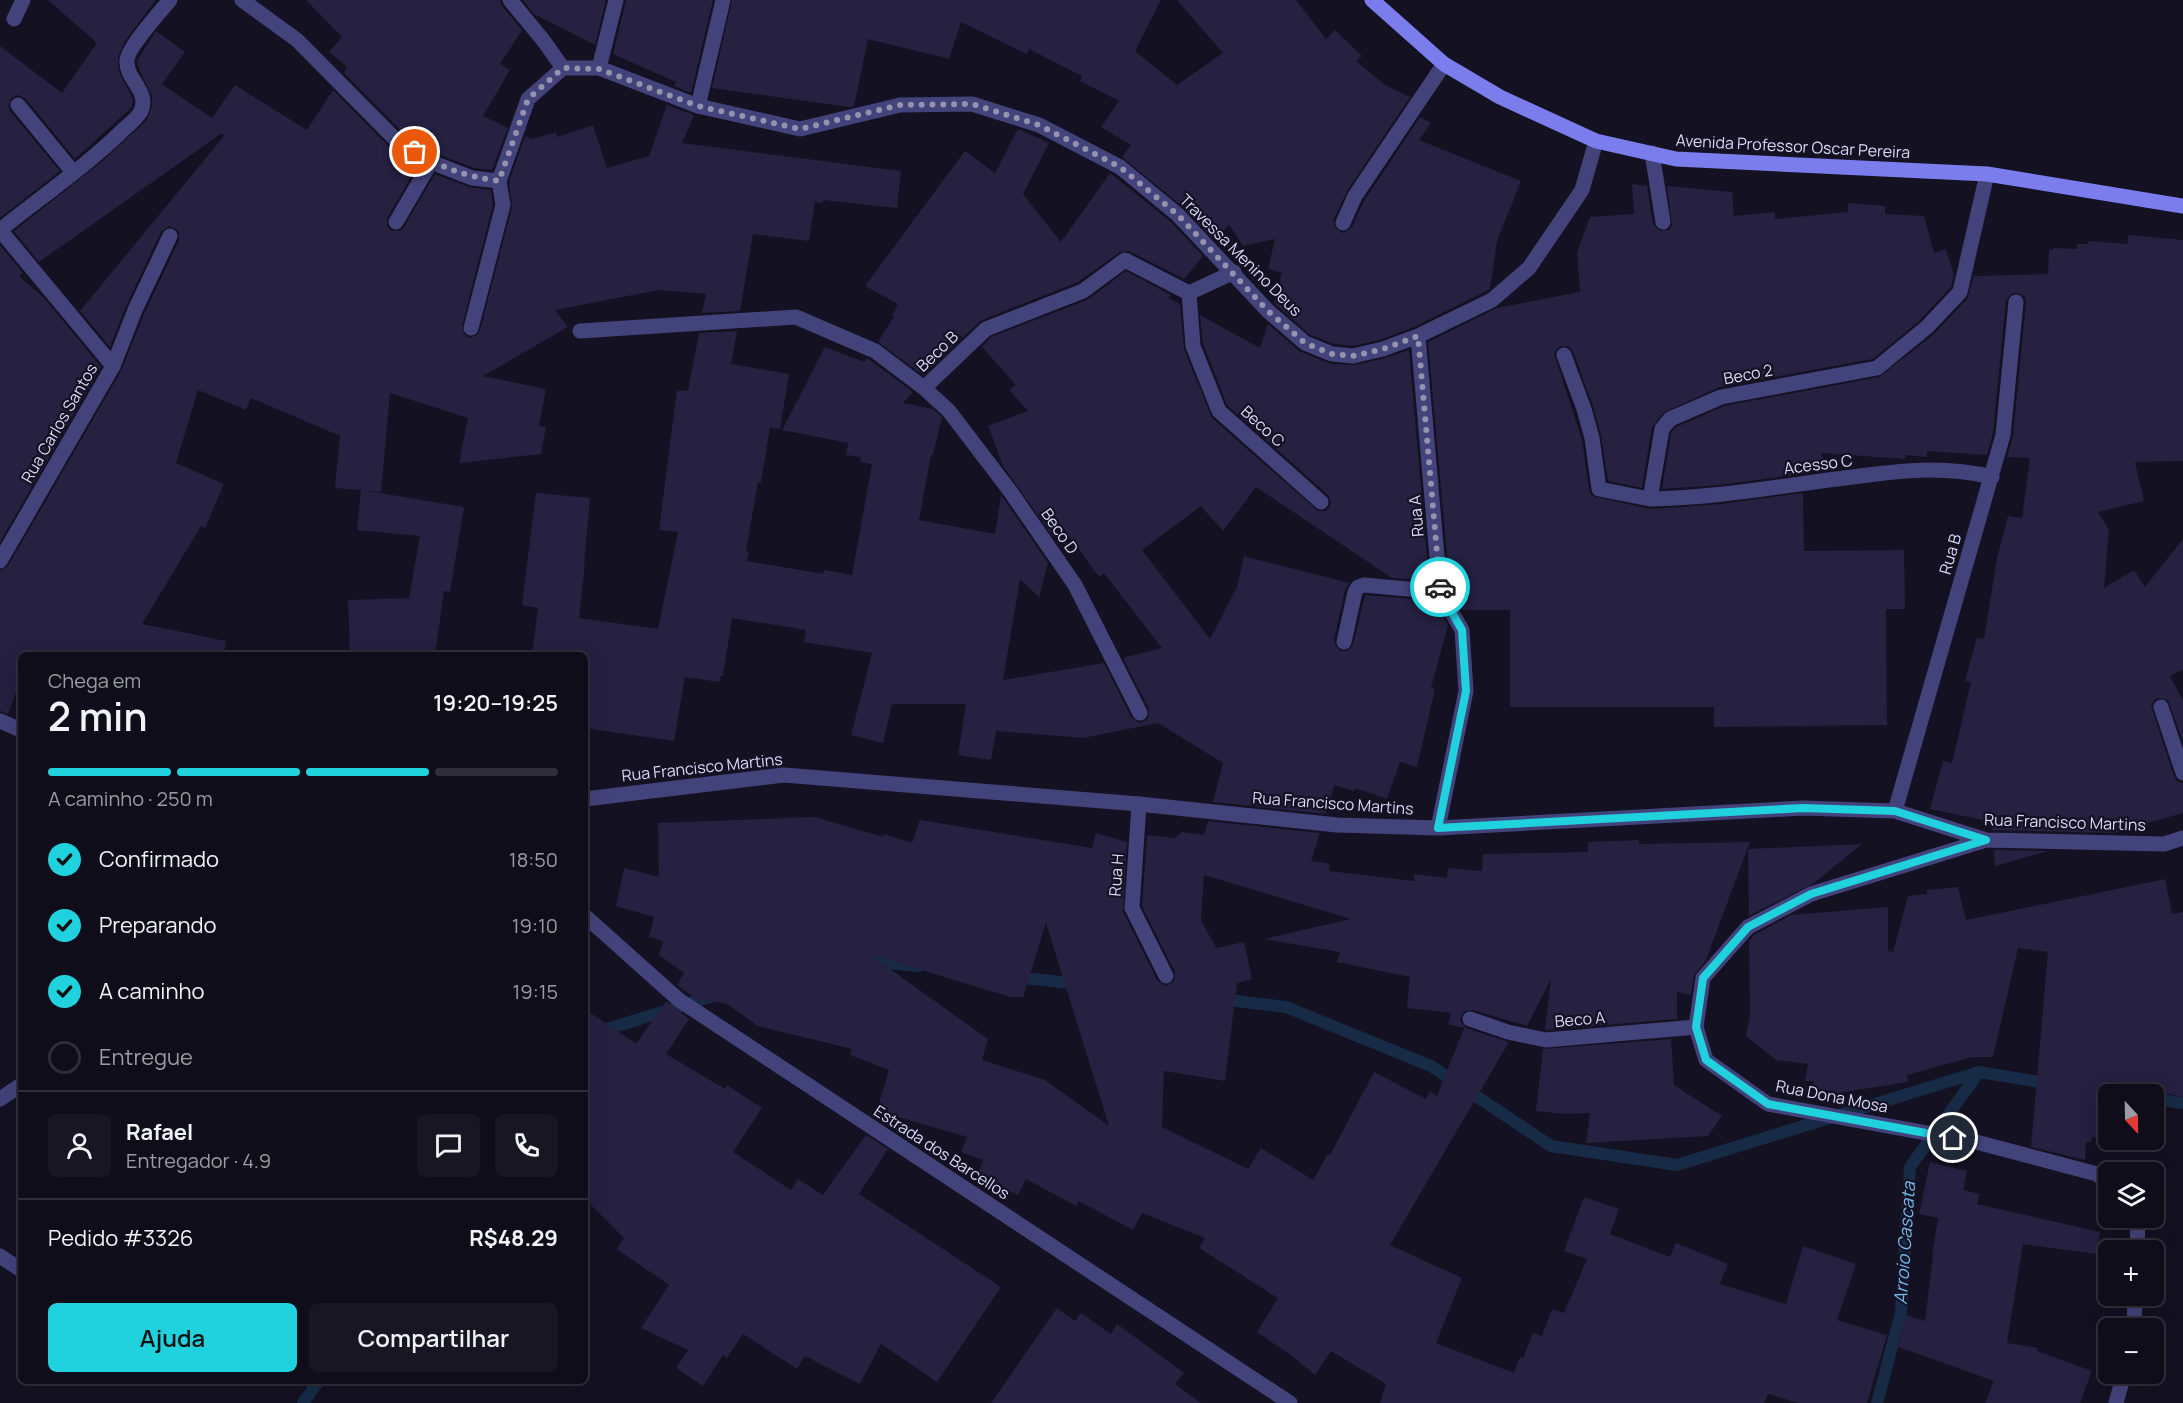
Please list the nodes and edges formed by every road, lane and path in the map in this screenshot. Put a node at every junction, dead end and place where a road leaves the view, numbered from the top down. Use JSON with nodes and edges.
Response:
{"nodes":[{"id":1,"x":22,"y":0,"type":"edge"},
{"id":2,"x":170,"y":0,"type":"edge"},
{"id":3,"x":242,"y":0,"type":"edge"},
{"id":4,"x":510,"y":0,"type":"edge"},
{"id":5,"x":616,"y":0,"type":"edge"},
{"id":6,"x":723,"y":0,"type":"edge"},
{"id":7,"x":1372,"y":0,"type":"edge"},
{"id":8,"x":14,"y":19,"type":"dead end"},
{"id":9,"x":1444,"y":64,"type":"junction"},
{"id":10,"x":563,"y":68,"type":"junction"},
{"id":11,"x":599,"y":69,"type":"junction"},
{"id":12,"x":18,"y":105,"type":"dead end"},
{"id":13,"x":698,"y":106,"type":"junction"},
{"id":14,"x":1596,"y":141,"type":"junction"},
{"id":15,"x":1652,"y":153,"type":"junction"},
{"id":16,"x":431,"y":162,"type":"junction"},
{"id":17,"x":73,"y":172,"type":"junction"},
{"id":18,"x":1987,"y":174,"type":"junction"},
{"id":19,"x":499,"y":181,"type":"junction"},
{"id":20,"x":2183,"y":206,"type":"edge"},
{"id":21,"x":396,"y":222,"type":"dead end"},
{"id":22,"x":1663,"y":222,"type":"dead end"},
{"id":23,"x":1343,"y":223,"type":"dead end"},
{"id":24,"x":0,"y":230,"type":"edge"},
{"id":25,"x":170,"y":236,"type":"dead end"},
{"id":26,"x":1234,"y":272,"type":"junction"},
{"id":27,"x":1189,"y":293,"type":"junction"},
{"id":28,"x":2016,"y":302,"type":"dead end"},
{"id":29,"x":471,"y":328,"type":"dead end"},
{"id":30,"x":580,"y":331,"type":"dead end"},
{"id":31,"x":1418,"y":336,"type":"junction"},
{"id":32,"x":1564,"y":355,"type":"dead end"},
{"id":33,"x":113,"y":366,"type":"junction"},
{"id":34,"x":924,"y":388,"type":"junction"},
{"id":35,"x":1992,"y":477,"type":"junction"},
{"id":36,"x":1650,"y":499,"type":"junction"},
{"id":37,"x":1322,"y":502,"type":"dead end"},
{"id":38,"x":0,"y":561,"type":"edge"},
{"id":39,"x":1440,"y":592,"type":"junction"},
{"id":40,"x":1344,"y":642,"type":"dead end"},
{"id":41,"x":2161,"y":707,"type":"dead end"},
{"id":42,"x":1140,"y":713,"type":"dead end"},
{"id":43,"x":0,"y":721,"type":"edge"},
{"id":44,"x":18,"y":729,"type":"edge"},
{"id":45,"x":2183,"y":773,"type":"edge"},
{"id":46,"x":588,"y":799,"type":"edge"},
{"id":47,"x":1139,"y":804,"type":"junction"},
{"id":48,"x":1895,"y":811,"type":"junction"},
{"id":49,"x":1438,"y":828,"type":"junction"},
{"id":50,"x":2183,"y":838,"type":"edge"},
{"id":51,"x":1986,"y":840,"type":"junction"},
{"id":52,"x":588,"y":919,"type":"edge"},
{"id":53,"x":1166,"y":976,"type":"dead end"},
{"id":54,"x":1470,"y":1019,"type":"dead end"},
{"id":55,"x":1696,"y":1027,"type":"junction"},
{"id":56,"x":18,"y":1086,"type":"edge"},
{"id":57,"x":0,"y":1099,"type":"edge"},
{"id":58,"x":2098,"y":1175,"type":"edge"},
{"id":59,"x":0,"y":1256,"type":"edge"},
{"id":60,"x":18,"y":1268,"type":"edge"},
{"id":61,"x":2121,"y":1384,"type":"edge"},
{"id":62,"x":1290,"y":1403,"type":"edge"},
{"id":63,"x":2116,"y":1403,"type":"edge"}],
"edges":[{"from":1,"to":8,"type":"street"},
{"from":2,"to":17,"type":"street","name":"Rua Carlos Santos"},
{"from":3,"to":16,"type":"street"},
{"from":4,"to":10,"type":"street"},
{"from":5,"to":11,"type":"street"},
{"from":6,"to":13,"type":"street"},
{"from":7,"to":9,"type":"main road","name":"Avenida Professor Oscar Pereira"},
{"from":9,"to":14,"type":"main road","name":"Avenida Professor Oscar Pereira"},
{"from":9,"to":23,"type":"street"},
{"from":10,"to":11,"type":"street","name":"Travessa Menino Deus"},
{"from":10,"to":19,"type":"street"},
{"from":11,"to":13,"type":"street","name":"Travessa Menino Deus"},
{"from":12,"to":17,"type":"street"},
{"from":13,"to":26,"type":"street","name":"Travessa Menino Deus"},
{"from":14,"to":15,"type":"main road","name":"Avenida Professor Oscar Pereira"},
{"from":14,"to":31,"type":"street","name":"Travessa Menino Deus"},
{"from":15,"to":18,"type":"main road","name":"Avenida Professor Oscar Pereira"},
{"from":15,"to":22,"type":"street"},
{"from":16,"to":19,"type":"street"},
{"from":16,"to":21,"type":"street"},
{"from":17,"to":24,"type":"street","name":"Rua Carlos Santos"},
{"from":18,"to":20,"type":"main road","name":"Avenida Professor Oscar Pereira"},
{"from":18,"to":36,"type":"street","name":"Beco 2"},
{"from":19,"to":29,"type":"street"},
{"from":24,"to":33,"type":"street","name":"Rua Carlos Santos"},
{"from":25,"to":33,"type":"street","name":"Rua Carlos Santos"},
{"from":26,"to":27,"type":"street"},
{"from":26,"to":31,"type":"street","name":"Travessa Menino Deus"},
{"from":27,"to":34,"type":"street","name":"Beco B"},
{"from":27,"to":37,"type":"street","name":"Beco C"},
{"from":28,"to":35,"type":"street","name":"Rua B"},
{"from":30,"to":34,"type":"street","name":"Beco B"},
{"from":31,"to":39,"type":"street","name":"Rua A"},
{"from":32,"to":36,"type":"street"},
{"from":33,"to":38,"type":"street","name":"Rua Carlos Santos"},
{"from":34,"to":42,"type":"street","name":"Beco D"},
{"from":35,"to":36,"type":"street","name":"Acesso C"},
{"from":35,"to":48,"type":"street","name":"Rua B"},
{"from":39,"to":40,"type":"street"},
{"from":39,"to":49,"type":"street","name":"Rua A"},
{"from":41,"to":45,"type":"street"},
{"from":43,"to":44,"type":"street"},
{"from":46,"to":47,"type":"street","name":"Rua Francisco Martins"},
{"from":47,"to":49,"type":"street","name":"Rua Francisco Martins"},
{"from":47,"to":53,"type":"street","name":"Rua H"},
{"from":48,"to":49,"type":"street","name":"Rua Francisco Martins"},
{"from":48,"to":51,"type":"street","name":"Rua Francisco Martins"},
{"from":50,"to":51,"type":"street","name":"Rua Francisco Martins"},
{"from":51,"to":55,"type":"street","name":"Rua Dona Mosa"},
{"from":52,"to":62,"type":"street","name":"Estrada dos Barcellos"},
{"from":54,"to":55,"type":"street","name":"Beco A"},
{"from":55,"to":58,"type":"street","name":"Rua Dona Mosa"},
{"from":56,"to":57,"type":"street"},
{"from":59,"to":60,"type":"street"},
{"from":61,"to":63,"type":"street"}]}
